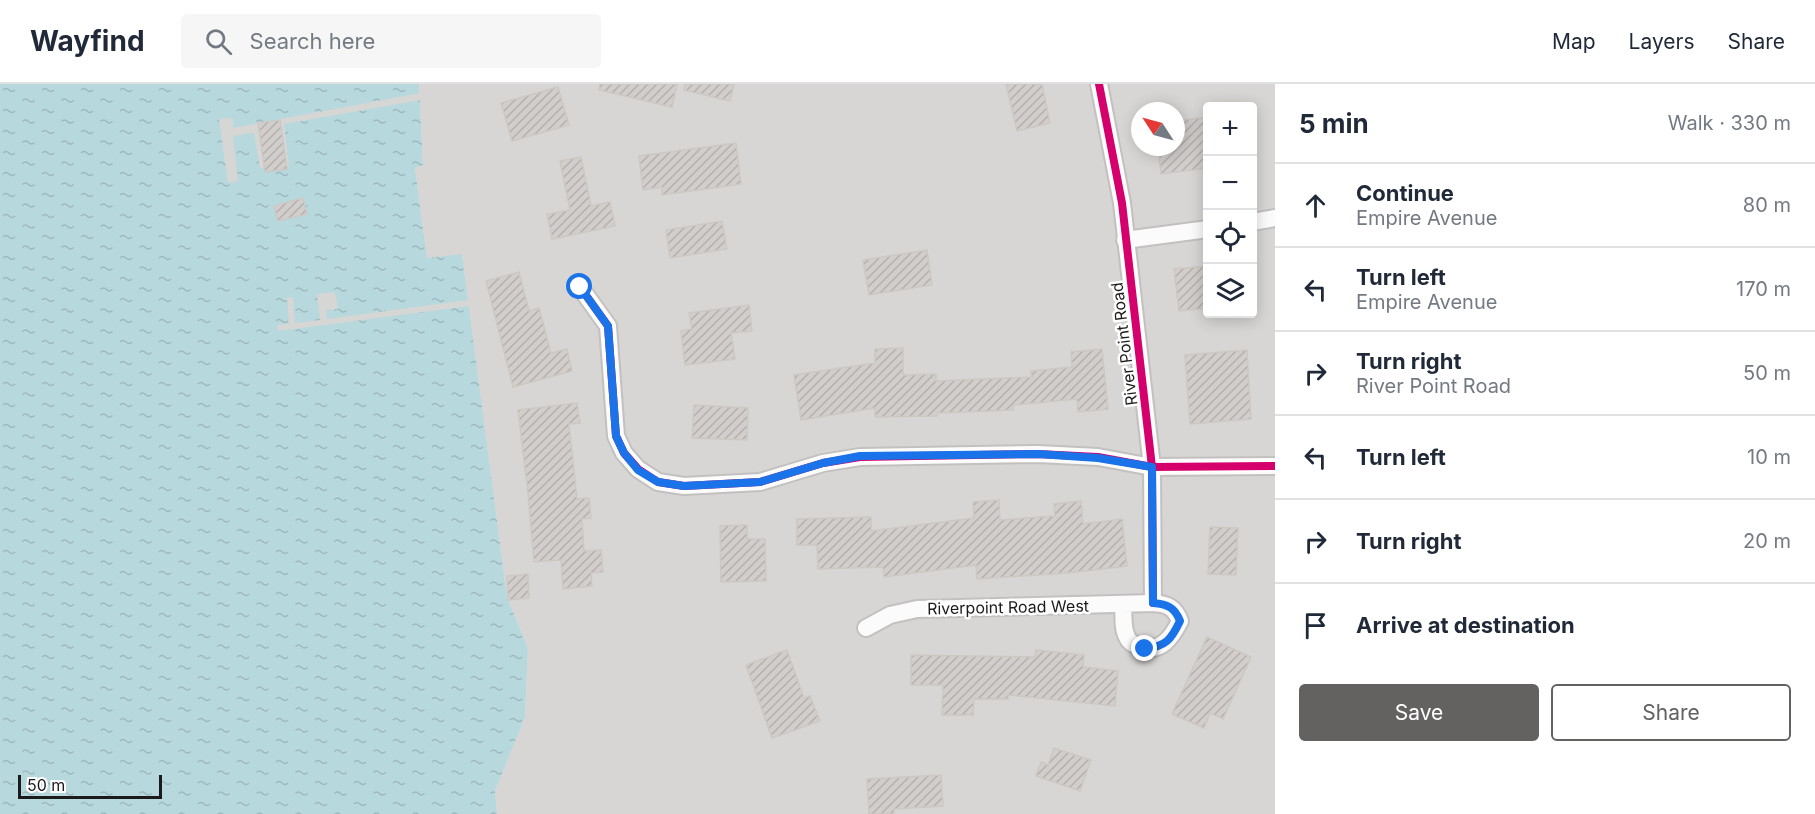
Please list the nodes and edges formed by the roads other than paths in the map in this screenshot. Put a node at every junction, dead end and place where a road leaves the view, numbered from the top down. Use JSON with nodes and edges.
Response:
{"nodes":[{"id":1,"x":1099,"y":84,"type":"edge"},
{"id":2,"x":1275,"y":218,"type":"edge"},
{"id":3,"x":1257,"y":221,"type":"edge"},
{"id":4,"x":1203,"y":230,"type":"edge"},
{"id":5,"x":1125,"y":240,"type":"junction"},
{"id":6,"x":580,"y":287,"type":"dead end"},
{"id":7,"x":1275,"y":466,"type":"edge"},
{"id":8,"x":1152,"y":467,"type":"junction"},
{"id":9,"x":1153,"y":603,"type":"junction"},
{"id":10,"x":1123,"y":604,"type":"junction"},
{"id":11,"x":866,"y":628,"type":"dead end"}],
"edges":[{"from":1,"to":5,"type":"street","name":"River Point Road"},
{"from":2,"to":3,"type":"street"},
{"from":4,"to":5,"type":"street"},
{"from":5,"to":8,"type":"street","name":"River Point Road"},
{"from":6,"to":8,"type":"street"},
{"from":7,"to":8,"type":"street"},
{"from":8,"to":9,"type":"street","name":"River Point Road"},
{"from":9,"to":10,"type":"street","name":"Riverpoint Road West"},
{"from":9,"to":10,"type":"street"},
{"from":10,"to":11,"type":"street","name":"Riverpoint Road West"}]}
